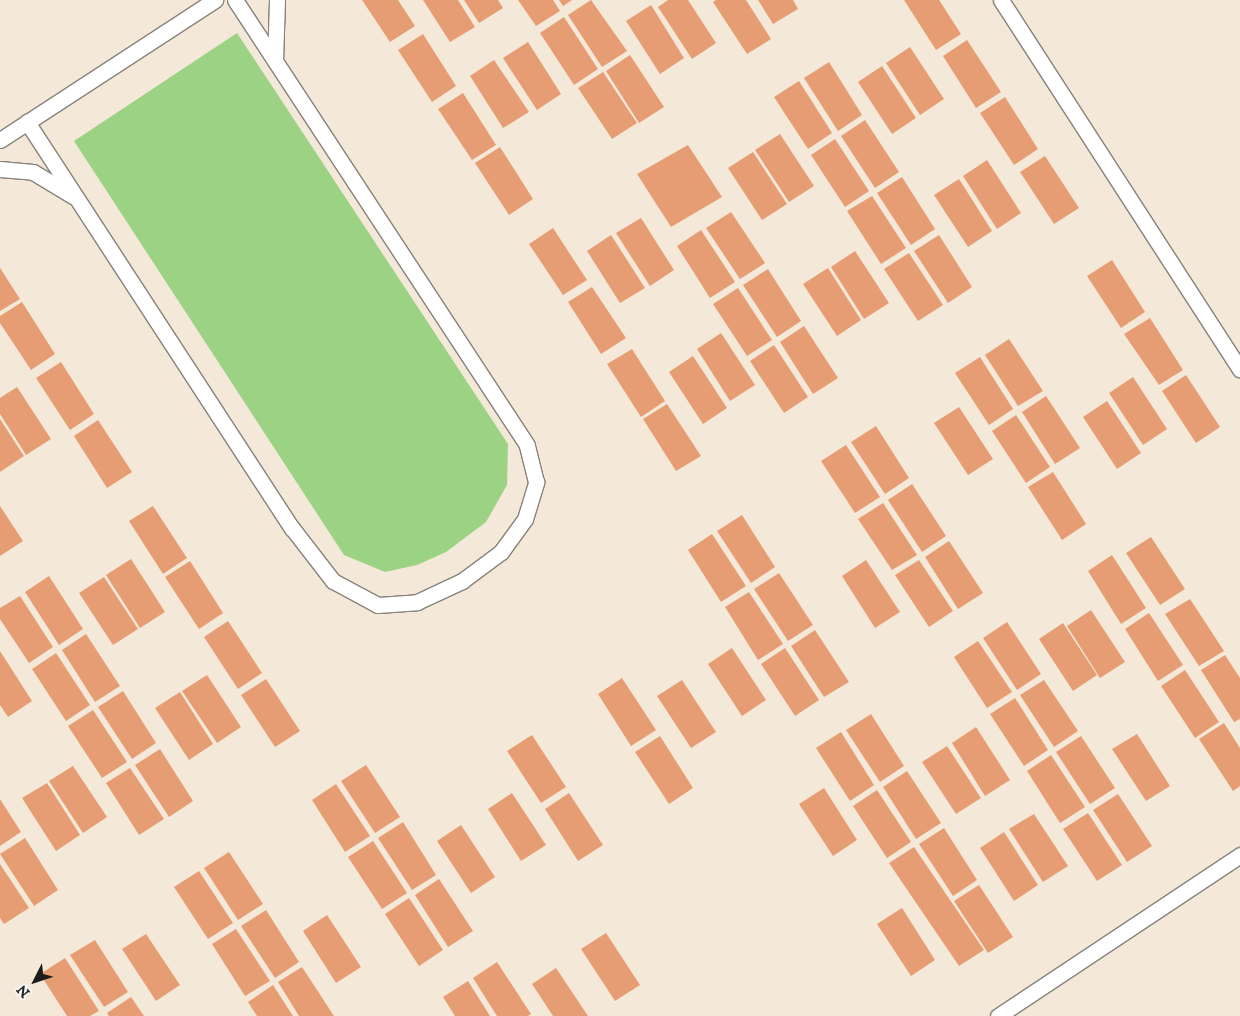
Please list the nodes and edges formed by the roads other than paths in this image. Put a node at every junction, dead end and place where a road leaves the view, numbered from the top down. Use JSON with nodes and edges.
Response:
{"nodes":[{"id":1,"x":215,"y":0,"type":"edge"},
{"id":2,"x":235,"y":0,"type":"edge"},
{"id":3,"x":276,"y":0,"type":"edge"},
{"id":4,"x":1001,"y":0,"type":"edge"},
{"id":5,"x":275,"y":61,"type":"junction"},
{"id":6,"x":27,"y":122,"type":"junction"},
{"id":7,"x":0,"y":140,"type":"edge"},
{"id":8,"x":0,"y":169,"type":"edge"},
{"id":9,"x":76,"y":198,"type":"junction"},
{"id":10,"x":1240,"y":369,"type":"edge"},
{"id":11,"x":1240,"y":856,"type":"edge"},
{"id":12,"x":998,"y":1016,"type":"edge"}],
"edges":[{"from":1,"to":6,"type":"lane"},
{"from":2,"to":5,"type":"lane"},
{"from":3,"to":5,"type":"lane"},
{"from":4,"to":10,"type":"lane"},
{"from":5,"to":9,"type":"lane"},
{"from":6,"to":7,"type":"lane"},
{"from":6,"to":9,"type":"lane"},
{"from":8,"to":9,"type":"lane"},
{"from":11,"to":12,"type":"lane"}]}
